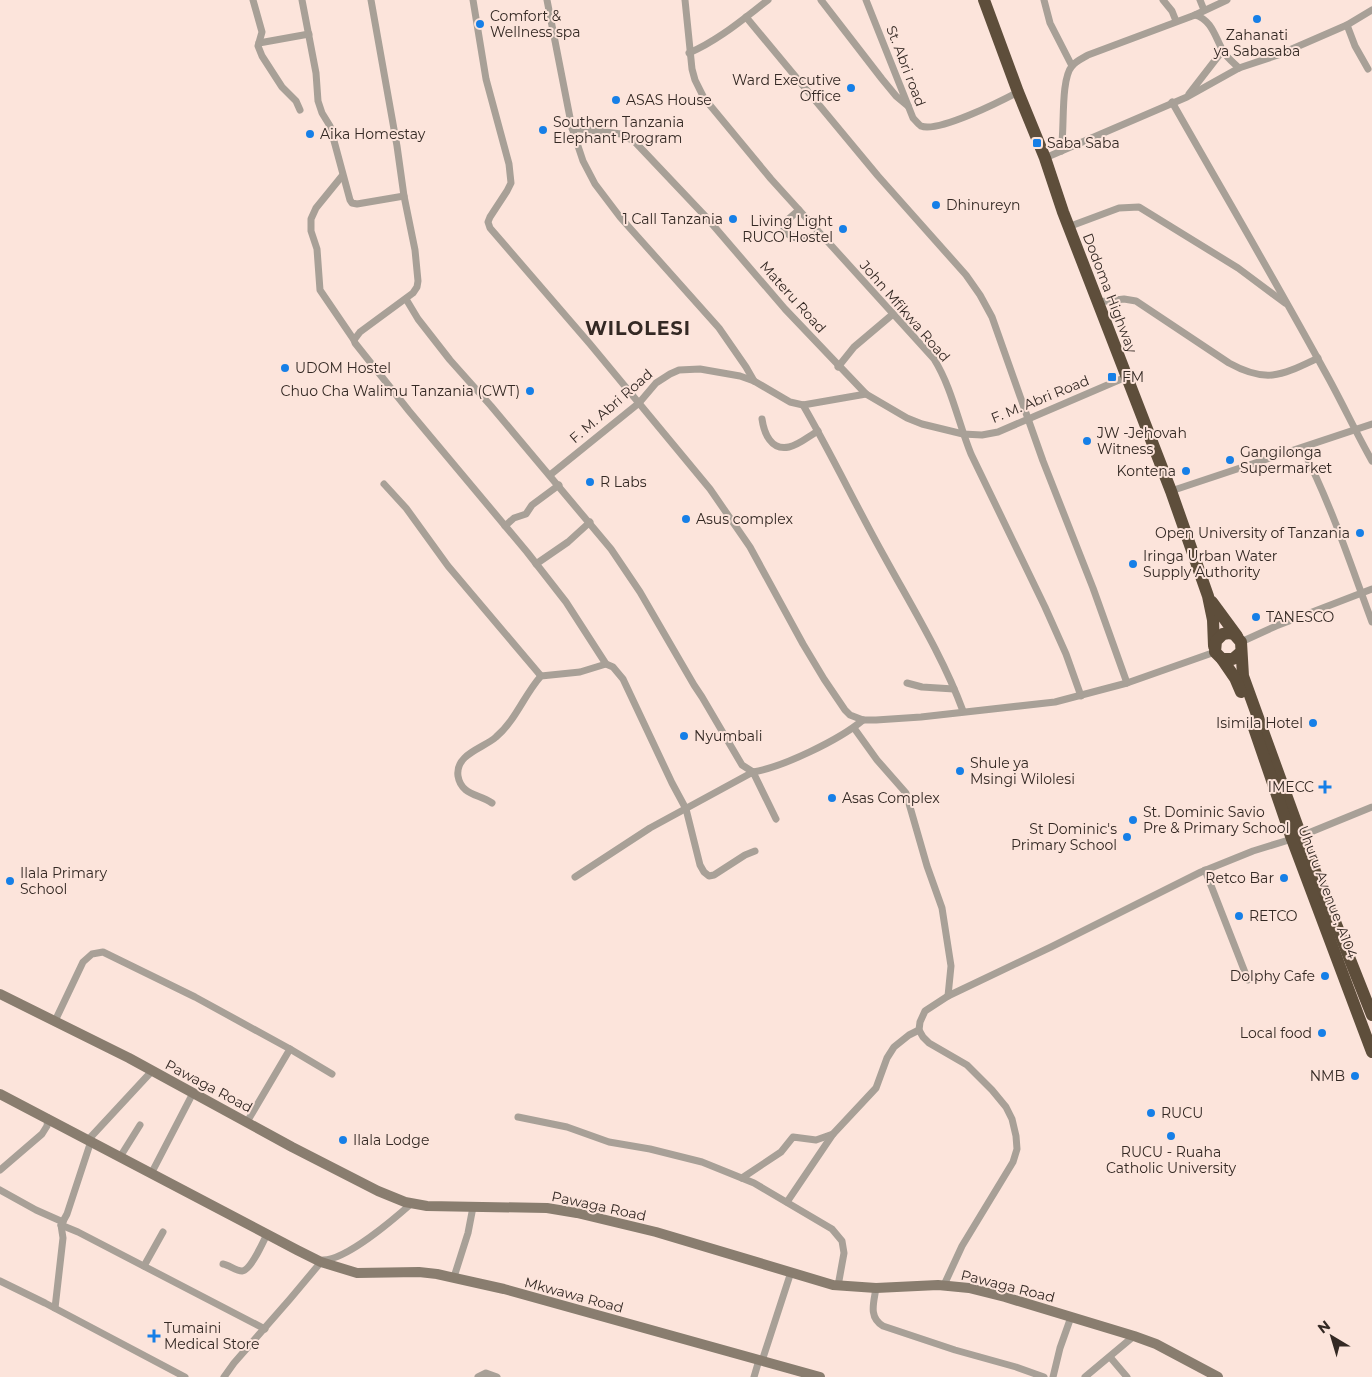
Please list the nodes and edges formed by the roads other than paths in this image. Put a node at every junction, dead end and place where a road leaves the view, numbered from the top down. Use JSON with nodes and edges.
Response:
{"nodes":[{"id":1,"x":253,"y":0,"type":"edge"},
{"id":2,"x":302,"y":0,"type":"edge"},
{"id":3,"x":372,"y":0,"type":"edge"},
{"id":4,"x":473,"y":0,"type":"edge"},
{"id":5,"x":547,"y":0,"type":"edge"},
{"id":6,"x":685,"y":0,"type":"edge"},
{"id":7,"x":768,"y":0,"type":"edge"},
{"id":8,"x":821,"y":0,"type":"edge"},
{"id":9,"x":866,"y":0,"type":"edge"},
{"id":10,"x":984,"y":0,"type":"edge"},
{"id":11,"x":1044,"y":0,"type":"edge"},
{"id":12,"x":1164,"y":0,"type":"edge"},
{"id":13,"x":1200,"y":0,"type":"edge"},
{"id":14,"x":1227,"y":0,"type":"edge"},
{"id":15,"x":1204,"y":10,"type":"junction"},
{"id":16,"x":1372,"y":10,"type":"edge"},
{"id":17,"x":1195,"y":14,"type":"junction"},
{"id":18,"x":746,"y":17,"type":"junction"},
{"id":19,"x":1176,"y":21,"type":"junction"},
{"id":20,"x":1347,"y":25,"type":"junction"},
{"id":21,"x":309,"y":34,"type":"junction"},
{"id":22,"x":258,"y":43,"type":"junction"},
{"id":23,"x":1223,"y":50,"type":"junction"},
{"id":24,"x":689,"y":53,"type":"junction"},
{"id":25,"x":1072,"y":66,"type":"junction"},
{"id":26,"x":1239,"y":68,"type":"junction"},
{"id":27,"x":1368,"y":69,"type":"dead end"},
{"id":28,"x":1018,"y":92,"type":"junction"},
{"id":29,"x":1187,"y":97,"type":"junction"},
{"id":30,"x":1172,"y":102,"type":"junction"},
{"id":31,"x":908,"y":106,"type":"junction"},
{"id":32,"x":300,"y":110,"type":"dead end"},
{"id":33,"x":572,"y":128,"type":"junction"},
{"id":34,"x":1061,"y":151,"type":"junction"},
{"id":35,"x":1044,"y":158,"type":"junction"},
{"id":36,"x":342,"y":176,"type":"junction"},
{"id":37,"x":404,"y":196,"type":"junction"},
{"id":38,"x":799,"y":210,"type":"junction"},
{"id":39,"x":1068,"y":226,"type":"junction"},
{"id":40,"x":820,"y":234,"type":"junction"},
{"id":41,"x":406,"y":299,"type":"junction"},
{"id":42,"x":1098,"y":302,"type":"junction"},
{"id":43,"x":1287,"y":305,"type":"junction"},
{"id":44,"x":893,"y":314,"type":"junction"},
{"id":45,"x":354,"y":340,"type":"junction"},
{"id":46,"x":1318,"y":358,"type":"junction"},
{"id":47,"x":838,"y":367,"type":"junction"},
{"id":48,"x":1126,"y":376,"type":"junction"},
{"id":49,"x":754,"y":381,"type":"junction"},
{"id":50,"x":866,"y":394,"type":"junction"},
{"id":51,"x":638,"y":403,"type":"junction"},
{"id":52,"x":803,"y":405,"type":"junction"},
{"id":53,"x":762,"y":419,"type":"dead end"},
{"id":54,"x":1029,"y":419,"type":"junction"},
{"id":55,"x":1372,"y":424,"type":"edge"},
{"id":56,"x":1355,"y":430,"type":"junction"},
{"id":57,"x":818,"y":431,"type":"junction"},
{"id":58,"x":962,"y":434,"type":"junction"},
{"id":59,"x":1302,"y":448,"type":"junction"},
{"id":60,"x":1372,"y":461,"type":"edge"},
{"id":61,"x":550,"y":475,"type":"junction"},
{"id":62,"x":384,"y":484,"type":"dead end"},
{"id":63,"x":559,"y":485,"type":"junction"},
{"id":64,"x":1170,"y":491,"type":"junction"},
{"id":65,"x":590,"y":522,"type":"junction"},
{"id":66,"x":505,"y":526,"type":"junction"},
{"id":67,"x":536,"y":564,"type":"junction"},
{"id":68,"x":1372,"y":589,"type":"edge"},
{"id":69,"x":1361,"y":593,"type":"junction"},
{"id":70,"x":1208,"y":596,"type":"junction"},
{"id":71,"x":1372,"y":622,"type":"edge"},
{"id":72,"x":1240,"y":644,"type":"junction"},
{"id":73,"x":1217,"y":652,"type":"junction"},
{"id":74,"x":606,"y":664,"type":"junction"},
{"id":75,"x":541,"y":676,"type":"junction"},
{"id":76,"x":907,"y":683,"type":"dead end"},
{"id":77,"x":1127,"y":683,"type":"junction"},
{"id":78,"x":954,"y":689,"type":"junction"},
{"id":79,"x":1081,"y":696,"type":"junction"},
{"id":80,"x":963,"y":712,"type":"junction"},
{"id":81,"x":863,"y":720,"type":"junction"},
{"id":82,"x":854,"y":728,"type":"junction"},
{"id":83,"x":753,"y":772,"type":"junction"},
{"id":84,"x":492,"y":803,"type":"dead end"},
{"id":85,"x":1372,"y":807,"type":"edge"},
{"id":86,"x":686,"y":809,"type":"junction"},
{"id":87,"x":776,"y":819,"type":"dead end"},
{"id":88,"x":1296,"y":838,"type":"junction"},
{"id":89,"x":755,"y":851,"type":"dead end"},
{"id":90,"x":1205,"y":870,"type":"junction"},
{"id":91,"x":575,"y":876,"type":"dead end"},
{"id":92,"x":1248,"y":980,"type":"dead end"},
{"id":93,"x":0,"y":994,"type":"edge"},
{"id":94,"x":948,"y":996,"type":"junction"},
{"id":95,"x":1372,"y":1015,"type":"edge"},
{"id":96,"x":55,"y":1021,"type":"junction"},
{"id":97,"x":919,"y":1030,"type":"junction"},
{"id":98,"x":1368,"y":1032,"type":"edge"},
{"id":99,"x":290,"y":1049,"type":"junction"},
{"id":100,"x":1372,"y":1052,"type":"edge"},
{"id":101,"x":152,"y":1071,"type":"junction"},
{"id":102,"x":332,"y":1074,"type":"dead end"},
{"id":103,"x":193,"y":1093,"type":"junction"},
{"id":104,"x":0,"y":1094,"type":"edge"},
{"id":105,"x":518,"y":1117,"type":"dead end"},
{"id":106,"x":48,"y":1118,"type":"junction"},
{"id":107,"x":247,"y":1122,"type":"junction"},
{"id":108,"x":140,"y":1125,"type":"dead end"},
{"id":109,"x":833,"y":1134,"type":"junction"},
{"id":110,"x":90,"y":1140,"type":"junction"},
{"id":111,"x":120,"y":1157,"type":"junction"},
{"id":112,"x":0,"y":1170,"type":"edge"},
{"id":113,"x":151,"y":1174,"type":"junction"},
{"id":114,"x":742,"y":1178,"type":"junction"},
{"id":115,"x":0,"y":1190,"type":"edge"},
{"id":116,"x":786,"y":1202,"type":"junction"},
{"id":117,"x":412,"y":1204,"type":"junction"},
{"id":118,"x":473,"y":1206,"type":"junction"},
{"id":119,"x":62,"y":1224,"type":"junction"},
{"id":120,"x":162,"y":1232,"type":"dead end"},
{"id":121,"x":267,"y":1234,"type":"junction"},
{"id":122,"x":320,"y":1261,"type":"junction"},
{"id":123,"x":222,"y":1264,"type":"dead end"},
{"id":124,"x":144,"y":1266,"type":"junction"},
{"id":125,"x":791,"y":1272,"type":"junction"},
{"id":126,"x":454,"y":1277,"type":"junction"},
{"id":127,"x":0,"y":1281,"type":"edge"},
{"id":128,"x":944,"y":1285,"type":"junction"},
{"id":129,"x":838,"y":1286,"type":"junction"},
{"id":130,"x":876,"y":1288,"type":"junction"},
{"id":131,"x":55,"y":1308,"type":"junction"},
{"id":132,"x":1071,"y":1317,"type":"junction"},
{"id":133,"x":264,"y":1329,"type":"junction"},
{"id":134,"x":1134,"y":1336,"type":"junction"},
{"id":135,"x":1110,"y":1357,"type":"junction"},
{"id":136,"x":761,"y":1361,"type":"junction"},
{"id":137,"x":185,"y":1377,"type":"edge"},
{"id":138,"x":224,"y":1377,"type":"edge"},
{"id":139,"x":478,"y":1377,"type":"edge"},
{"id":140,"x":497,"y":1377,"type":"edge"},
{"id":141,"x":754,"y":1377,"type":"edge"},
{"id":142,"x":820,"y":1377,"type":"edge"},
{"id":143,"x":1044,"y":1377,"type":"edge"},
{"id":144,"x":1052,"y":1377,"type":"edge"},
{"id":145,"x":1085,"y":1377,"type":"edge"},
{"id":146,"x":1127,"y":1377,"type":"edge"},
{"id":147,"x":1218,"y":1377,"type":"edge"}],
"edges":[{"from":1,"to":22,"type":"street"},
{"from":2,"to":21,"type":"street"},
{"from":3,"to":37,"type":"street"},
{"from":4,"to":51,"type":"street"},
{"from":5,"to":33,"type":"street"},
{"from":6,"to":24,"type":"street","name":"John Mfikwa Road"},
{"from":7,"to":18,"type":"street"},
{"from":8,"to":31,"type":"street"},
{"from":9,"to":31,"type":"street","name":"St. Abri road"},
{"from":10,"to":28,"type":"highway","name":"Dodoma Highway"},
{"from":11,"to":25,"type":"street"},
{"from":12,"to":19,"type":"street"},
{"from":13,"to":15,"type":"street"},
{"from":14,"to":15,"type":"street"},
{"from":15,"to":17,"type":"street"},
{"from":16,"to":20,"type":"street"},
{"from":17,"to":19,"type":"street"},
{"from":17,"to":23,"type":"street"},
{"from":18,"to":24,"type":"street"},
{"from":18,"to":54,"type":"street"},
{"from":19,"to":25,"type":"street"},
{"from":20,"to":26,"type":"street"},
{"from":20,"to":27,"type":"street"},
{"from":21,"to":22,"type":"street"},
{"from":21,"to":36,"type":"street"},
{"from":22,"to":32,"type":"street"},
{"from":23,"to":26,"type":"street"},
{"from":23,"to":29,"type":"street"},
{"from":24,"to":38,"type":"street","name":"John Mfikwa Road"},
{"from":25,"to":34,"type":"street"},
{"from":26,"to":29,"type":"street"},
{"from":28,"to":31,"type":"street","name":"St. Abri road"},
{"from":28,"to":35,"type":"highway","name":"Dodoma Highway"},
{"from":29,"to":30,"type":"street"},
{"from":30,"to":34,"type":"street"},
{"from":30,"to":43,"type":"street"},
{"from":33,"to":47,"type":"street","name":"Materu Road"},
{"from":33,"to":49,"type":"street"},
{"from":34,"to":35,"type":"street"},
{"from":35,"to":39,"type":"highway","name":"Dodoma Highway"},
{"from":36,"to":37,"type":"street"},
{"from":36,"to":45,"type":"street"},
{"from":37,"to":41,"type":"street"},
{"from":38,"to":40,"type":"street","name":"John Mfikwa Road"},
{"from":38,"to":40,"type":"street"},
{"from":39,"to":42,"type":"highway","name":"Dodoma Highway"},
{"from":39,"to":43,"type":"street"},
{"from":40,"to":44,"type":"street","name":"John Mfikwa Road"},
{"from":41,"to":45,"type":"street"},
{"from":41,"to":61,"type":"street"},
{"from":42,"to":46,"type":"street"},
{"from":42,"to":48,"type":"highway","name":"Dodoma Highway"},
{"from":43,"to":46,"type":"street"},
{"from":44,"to":47,"type":"street"},
{"from":44,"to":58,"type":"street","name":"John Mfikwa Road"},
{"from":45,"to":66,"type":"street"},
{"from":46,"to":56,"type":"street"},
{"from":47,"to":50,"type":"street","name":"Materu Road"},
{"from":48,"to":54,"type":"street","name":"F. M. Abri Road"},
{"from":48,"to":64,"type":"highway","name":"Dodoma Highway"},
{"from":49,"to":51,"type":"street","name":"F. M. Abri Road"},
{"from":49,"to":52,"type":"street","name":"F. M. Abri Road"},
{"from":50,"to":52,"type":"street"},
{"from":50,"to":58,"type":"street","name":"Materu Road"},
{"from":51,"to":61,"type":"street","name":"F. M. Abri Road"},
{"from":51,"to":81,"type":"street"},
{"from":52,"to":57,"type":"street"},
{"from":53,"to":57,"type":"street"},
{"from":54,"to":58,"type":"street","name":"F. M. Abri Road"},
{"from":54,"to":77,"type":"street"},
{"from":55,"to":56,"type":"street"},
{"from":56,"to":59,"type":"street"},
{"from":56,"to":60,"type":"street"},
{"from":57,"to":78,"type":"street"},
{"from":58,"to":79,"type":"street","name":"John Mfikwa Road"},
{"from":59,"to":64,"type":"street"},
{"from":59,"to":69,"type":"street"},
{"from":61,"to":63,"type":"street"},
{"from":62,"to":75,"type":"street"},
{"from":63,"to":65,"type":"street"},
{"from":63,"to":66,"type":"street"},
{"from":64,"to":70,"type":"highway","name":"Dodoma Highway"},
{"from":65,"to":67,"type":"street"},
{"from":65,"to":83,"type":"street"},
{"from":66,"to":67,"type":"street"},
{"from":67,"to":74,"type":"street"},
{"from":68,"to":69,"type":"street"},
{"from":69,"to":71,"type":"street"},
{"from":69,"to":72,"type":"street"},
{"from":70,"to":72,"type":"highway"},
{"from":70,"to":73,"type":"highway"},
{"from":72,"to":73,"type":"highway"},
{"from":72,"to":73,"type":"highway"},
{"from":72,"to":88,"type":"highway","name":"Uhuru Avenue, A104"},
{"from":73,"to":77,"type":"street"},
{"from":73,"to":88,"type":"highway","name":"Uhuru Avenue, A104"},
{"from":74,"to":75,"type":"street"},
{"from":74,"to":86,"type":"street"},
{"from":75,"to":84,"type":"street"},
{"from":76,"to":78,"type":"street"},
{"from":77,"to":79,"type":"street"},
{"from":78,"to":80,"type":"street"},
{"from":79,"to":80,"type":"street"},
{"from":80,"to":81,"type":"street"},
{"from":81,"to":82,"type":"street"},
{"from":82,"to":83,"type":"street"},
{"from":82,"to":94,"type":"street"},
{"from":83,"to":86,"type":"street"},
{"from":83,"to":87,"type":"street"},
{"from":85,"to":88,"type":"street"},
{"from":86,"to":89,"type":"street"},
{"from":86,"to":91,"type":"street"},
{"from":88,"to":90,"type":"street"},
{"from":88,"to":95,"type":"highway","name":"Uhuru Avenue, A104"},
{"from":88,"to":98,"type":"highway","name":"Uhuru Avenue, A104"},
{"from":90,"to":92,"type":"street"},
{"from":90,"to":94,"type":"street"},
{"from":93,"to":96,"type":"main road","name":"Pawaga Road"},
{"from":94,"to":97,"type":"street"},
{"from":96,"to":99,"type":"street"},
{"from":96,"to":101,"type":"main road","name":"Pawaga Road"},
{"from":97,"to":109,"type":"street"},
{"from":97,"to":128,"type":"street"},
{"from":98,"to":100,"type":"highway","name":"Uhuru Avenue, A104"},
{"from":99,"to":102,"type":"street"},
{"from":99,"to":107,"type":"street"},
{"from":101,"to":103,"type":"main road","name":"Pawaga Road"},
{"from":101,"to":110,"type":"street"},
{"from":103,"to":107,"type":"main road","name":"Pawaga Road"},
{"from":103,"to":113,"type":"street"},
{"from":104,"to":106,"type":"main road","name":"Mkwawa Road"},
{"from":105,"to":114,"type":"street"},
{"from":106,"to":110,"type":"main road","name":"Mkwawa Road"},
{"from":106,"to":112,"type":"street"},
{"from":107,"to":117,"type":"main road","name":"Pawaga Road"},
{"from":108,"to":111,"type":"street"},
{"from":109,"to":114,"type":"street"},
{"from":109,"to":116,"type":"street"},
{"from":110,"to":111,"type":"main road","name":"Mkwawa Road"},
{"from":110,"to":119,"type":"street"},
{"from":111,"to":113,"type":"main road","name":"Mkwawa Road"},
{"from":113,"to":121,"type":"main road","name":"Mkwawa Road"},
{"from":114,"to":116,"type":"street"},
{"from":115,"to":119,"type":"street"},
{"from":116,"to":129,"type":"street"},
{"from":117,"to":118,"type":"main road","name":"Pawaga Road"},
{"from":117,"to":122,"type":"street"},
{"from":118,"to":125,"type":"main road","name":"Pawaga Road"},
{"from":118,"to":126,"type":"street"},
{"from":119,"to":124,"type":"street"},
{"from":119,"to":131,"type":"street"},
{"from":120,"to":124,"type":"street"},
{"from":121,"to":122,"type":"main road","name":"Mkwawa Road"},
{"from":121,"to":123,"type":"street"},
{"from":122,"to":126,"type":"main road","name":"Mkwawa Road"},
{"from":122,"to":133,"type":"street"},
{"from":124,"to":133,"type":"street"},
{"from":125,"to":129,"type":"main road","name":"Pawaga Road"},
{"from":125,"to":136,"type":"street"},
{"from":126,"to":136,"type":"main road","name":"Mkwawa Road"},
{"from":127,"to":131,"type":"street"},
{"from":128,"to":130,"type":"main road","name":"Pawaga Road"},
{"from":128,"to":132,"type":"main road","name":"Pawaga Road"},
{"from":129,"to":130,"type":"main road","name":"Pawaga Road"},
{"from":130,"to":143,"type":"street"},
{"from":131,"to":137,"type":"street"},
{"from":132,"to":134,"type":"main road","name":"Pawaga Road"},
{"from":132,"to":144,"type":"street"},
{"from":133,"to":138,"type":"street"},
{"from":134,"to":135,"type":"street"},
{"from":134,"to":147,"type":"main road","name":"Pawaga Road"},
{"from":135,"to":145,"type":"street"},
{"from":135,"to":146,"type":"street"},
{"from":136,"to":141,"type":"street"},
{"from":136,"to":142,"type":"main road","name":"Mkwawa Road"},
{"from":139,"to":140,"type":"street"}]}
